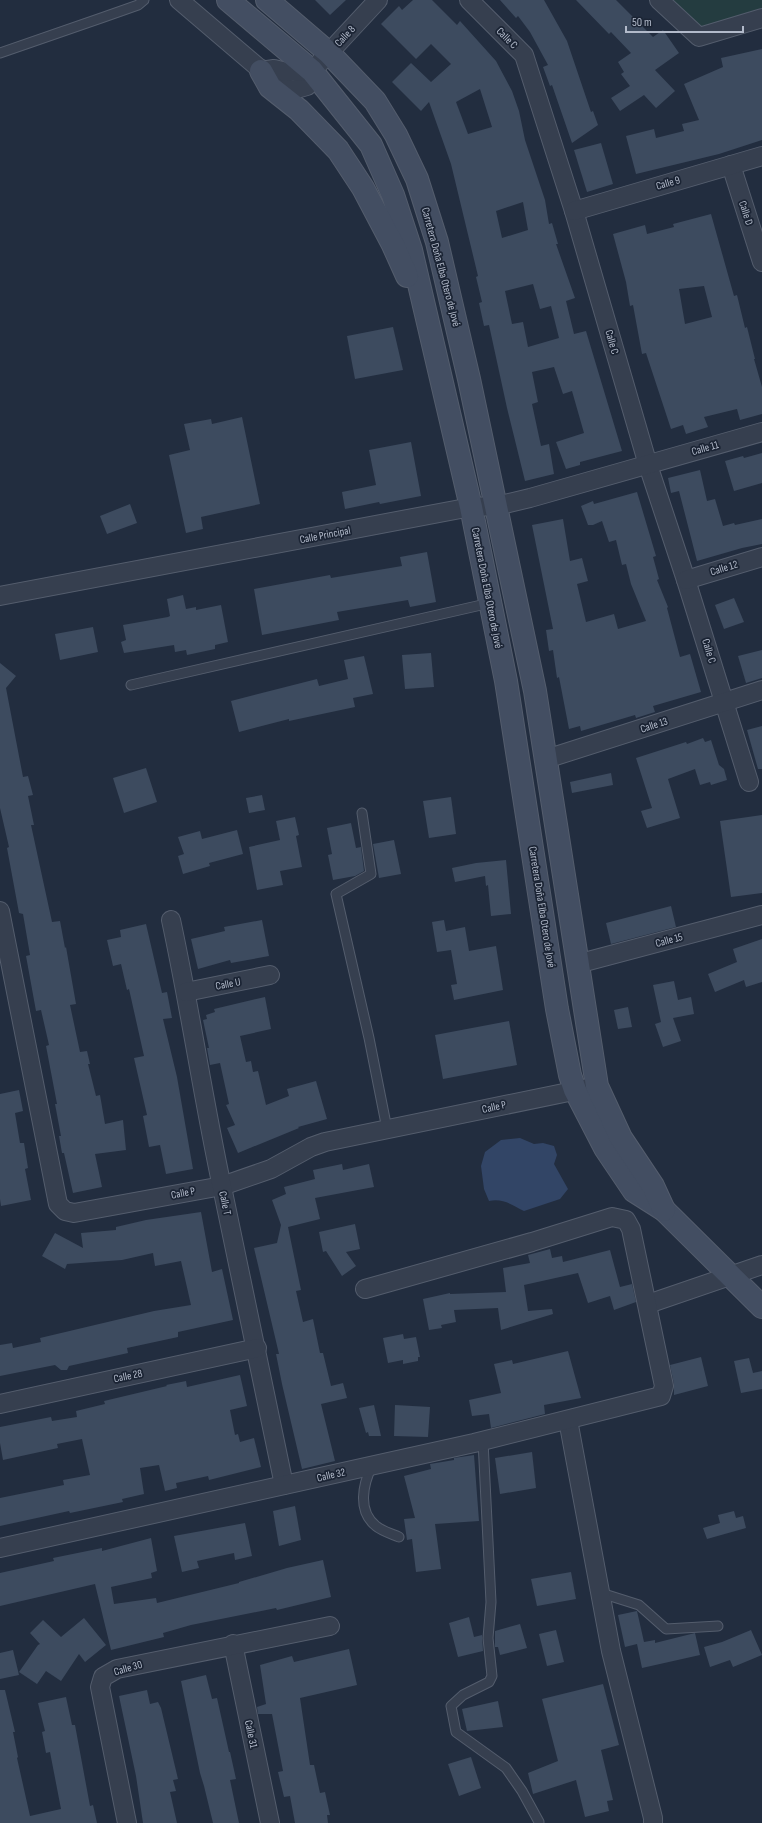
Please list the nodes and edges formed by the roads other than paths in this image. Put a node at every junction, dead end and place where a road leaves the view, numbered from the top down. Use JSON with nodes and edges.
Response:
{"nodes":[{"id":1,"x":144,"y":0,"type":"edge"},
{"id":2,"x":179,"y":0,"type":"edge"},
{"id":3,"x":228,"y":0,"type":"edge"},
{"id":4,"x":267,"y":0,"type":"edge"},
{"id":5,"x":378,"y":0,"type":"edge"},
{"id":6,"x":469,"y":0,"type":"edge"},
{"id":7,"x":659,"y":0,"type":"edge"},
{"id":8,"x":762,"y":18,"type":"edge"},
{"id":9,"x":0,"y":53,"type":"edge"},
{"id":10,"x":329,"y":53,"type":"junction"},
{"id":11,"x":261,"y":71,"type":"junction"},
{"id":12,"x":312,"y":71,"type":"junction"},
{"id":13,"x":762,"y":156,"type":"edge"},
{"id":14,"x":731,"y":165,"type":"junction"},
{"id":15,"x":574,"y":211,"type":"junction"},
{"id":16,"x":762,"y":262,"type":"edge"},
{"id":17,"x":424,"y":303,"type":"junction"},
{"id":18,"x":762,"y":432,"type":"edge"},
{"id":19,"x":648,"y":465,"type":"junction"},
{"id":20,"x":496,"y":506,"type":"junction"},
{"id":21,"x":471,"y":507,"type":"junction"},
{"id":22,"x":762,"y":557,"type":"edge"},
{"id":23,"x":686,"y":580,"type":"junction"},
{"id":24,"x":0,"y":596,"type":"edge"},
{"id":25,"x":490,"y":604,"type":"junction"},
{"id":26,"x":131,"y":685,"type":"dead end"},
{"id":27,"x":762,"y":690,"type":"edge"},
{"id":28,"x":725,"y":702,"type":"junction"},
{"id":29,"x":546,"y":759,"type":"junction"},
{"id":30,"x":749,"y":782,"type":"dead end"},
{"id":31,"x":362,"y":813,"type":"dead end"},
{"id":32,"x":0,"y":911,"type":"edge"},
{"id":33,"x":762,"y":915,"type":"edge"},
{"id":34,"x":171,"y":920,"type":"dead end"},
{"id":35,"x":577,"y":964,"type":"junction"},
{"id":36,"x":270,"y":976,"type":"dead end"},
{"id":37,"x":186,"y":992,"type":"junction"},
{"id":38,"x":597,"y":1086,"type":"junction"},
{"id":39,"x":575,"y":1090,"type":"junction"},
{"id":40,"x":387,"y":1129,"type":"junction"},
{"id":41,"x":222,"y":1186,"type":"junction"},
{"id":42,"x":664,"y":1210,"type":"junction"},
{"id":43,"x":762,"y":1266,"type":"edge"},
{"id":44,"x":728,"y":1276,"type":"junction"},
{"id":45,"x":365,"y":1289,"type":"dead end"},
{"id":46,"x":648,"y":1304,"type":"junction"},
{"id":47,"x":762,"y":1307,"type":"edge"},
{"id":48,"x":257,"y":1348,"type":"junction"},
{"id":49,"x":0,"y":1404,"type":"edge"},
{"id":50,"x":568,"y":1420,"type":"junction"},
{"id":51,"x":483,"y":1441,"type":"junction"},
{"id":52,"x":372,"y":1466,"type":"junction"},
{"id":53,"x":284,"y":1486,"type":"junction"},
{"id":54,"x":399,"y":1537,"type":"dead end"},
{"id":55,"x":0,"y":1548,"type":"edge"},
{"id":56,"x":601,"y":1593,"type":"junction"},
{"id":57,"x":330,"y":1626,"type":"dead end"},
{"id":58,"x":718,"y":1626,"type":"dead end"},
{"id":59,"x":233,"y":1644,"type":"junction"},
{"id":60,"x":539,"y":1822,"type":"dead end"},
{"id":61,"x":127,"y":1823,"type":"edge"},
{"id":62,"x":270,"y":1823,"type":"edge"},
{"id":63,"x":652,"y":1823,"type":"edge"}],
"edges":[{"from":1,"to":9,"type":"lane"},
{"from":2,"to":11,"type":"street"},
{"from":3,"to":12,"type":"street","name":"Carretera Doña Elba Otero de Jové"},
{"from":4,"to":10,"type":"street","name":"Carretera Doña Elba Otero de Jové"},
{"from":5,"to":10,"type":"street","name":"Calle 8"},
{"from":6,"to":15,"type":"street","name":"Calle C"},
{"from":7,"to":8,"type":"street"},
{"from":10,"to":12,"type":"street","name":"Calle 8"},
{"from":10,"to":20,"type":"street","name":"Carretera Doña Elba Otero de Jové"},
{"from":11,"to":12,"type":"street","name":"Calle 8"},
{"from":11,"to":17,"type":"street"},
{"from":12,"to":17,"type":"street","name":"Carretera Doña Elba Otero de Jové"},
{"from":13,"to":14,"type":"street","name":"Calle 9"},
{"from":14,"to":15,"type":"street","name":"Calle 9"},
{"from":14,"to":16,"type":"street","name":"Calle D"},
{"from":15,"to":19,"type":"street","name":"Calle C"},
{"from":17,"to":21,"type":"street","name":"Carretera Doña Elba Otero de Jové"},
{"from":18,"to":19,"type":"street","name":"Calle 11"},
{"from":19,"to":20,"type":"street","name":"Calle Principal"},
{"from":19,"to":23,"type":"street","name":"Calle C"},
{"from":20,"to":21,"type":"street","name":"Calle Principal"},
{"from":20,"to":29,"type":"street","name":"Carretera Doña Elba Otero de Jové"},
{"from":21,"to":24,"type":"street","name":"Calle Principal"},
{"from":21,"to":25,"type":"street","name":"Carretera Doña Elba Otero de Jové"},
{"from":22,"to":23,"type":"street","name":"Calle 12"},
{"from":23,"to":28,"type":"street","name":"Calle C"},
{"from":25,"to":26,"type":"lane"},
{"from":25,"to":39,"type":"street","name":"Carretera Doña Elba Otero de Jové"},
{"from":27,"to":28,"type":"street","name":"Calle 13"},
{"from":28,"to":29,"type":"street","name":"Calle 13"},
{"from":28,"to":30,"type":"street","name":"Calle C"},
{"from":29,"to":35,"type":"street","name":"Carretera Doña Elba Otero de Jové"},
{"from":31,"to":40,"type":"lane"},
{"from":32,"to":41,"type":"street","name":"Calle P"},
{"from":33,"to":35,"type":"street","name":"Calle 15"},
{"from":34,"to":37,"type":"street","name":"Calle T"},
{"from":35,"to":38,"type":"street","name":"Carretera Doña Elba Otero de Jové"},
{"from":36,"to":37,"type":"street","name":"Calle U"},
{"from":37,"to":41,"type":"street","name":"Calle T"},
{"from":38,"to":39,"type":"street","name":"Calle P"},
{"from":38,"to":42,"type":"street","name":"Carretera Doña Elba Otero de Jové"},
{"from":39,"to":40,"type":"street","name":"Calle P"},
{"from":39,"to":42,"type":"street","name":"Carretera Doña Elba Otero de Jové"},
{"from":40,"to":41,"type":"street","name":"Calle P"},
{"from":41,"to":48,"type":"street","name":"Calle T"},
{"from":42,"to":44,"type":"street","name":"Carretera Doña Elba Otero de Jové"},
{"from":43,"to":44,"type":"street"},
{"from":44,"to":46,"type":"street"},
{"from":44,"to":47,"type":"street","name":"Carretera Doña Elba Otero de Jové"},
{"from":45,"to":46,"type":"street"},
{"from":46,"to":50,"type":"street","name":"Calle 32"},
{"from":48,"to":49,"type":"street","name":"Calle 28"},
{"from":48,"to":53,"type":"street","name":"Calle T"},
{"from":50,"to":51,"type":"street","name":"Calle 32"},
{"from":50,"to":56,"type":"street"},
{"from":51,"to":52,"type":"street","name":"Calle 32"},
{"from":51,"to":60,"type":"lane"},
{"from":52,"to":53,"type":"street","name":"Calle 32"},
{"from":52,"to":54,"type":"lane"},
{"from":53,"to":55,"type":"street","name":"Calle 32"},
{"from":56,"to":58,"type":"lane"},
{"from":56,"to":63,"type":"street"},
{"from":57,"to":59,"type":"street","name":"Calle 30"},
{"from":59,"to":61,"type":"street","name":"Calle 30"},
{"from":59,"to":62,"type":"street","name":"Calle 31"}]}
